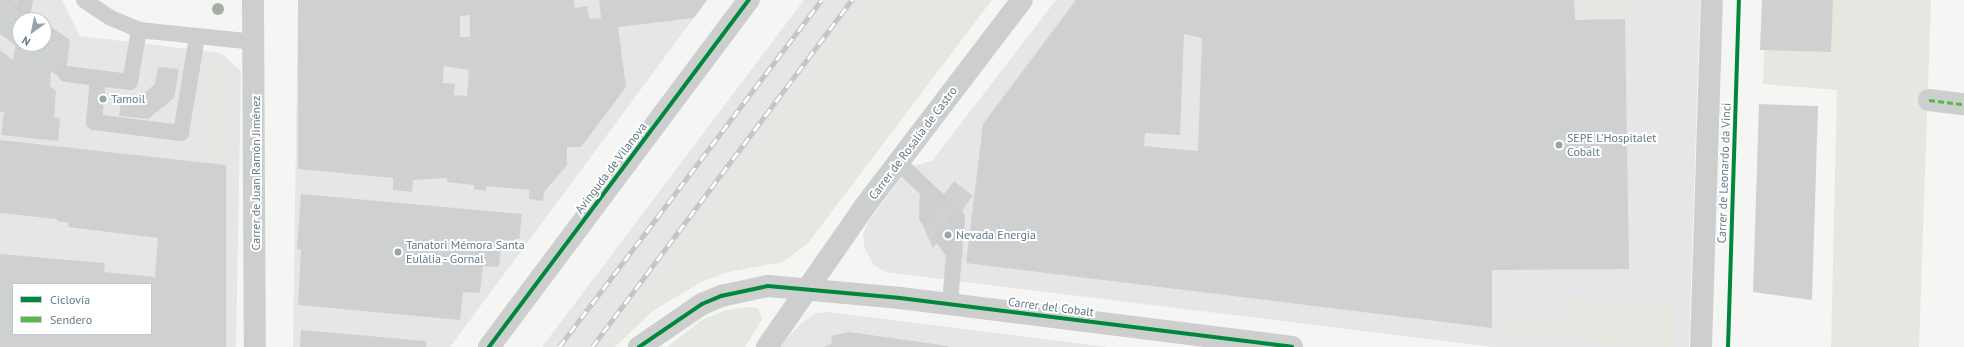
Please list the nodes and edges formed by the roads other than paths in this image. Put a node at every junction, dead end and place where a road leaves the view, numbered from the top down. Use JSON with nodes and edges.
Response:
{"nodes":[{"id":1,"x":84,"y":0,"type":"edge"},
{"id":2,"x":253,"y":0,"type":"edge"},
{"id":3,"x":749,"y":0,"type":"edge"},
{"id":4,"x":1022,"y":0,"type":"edge"},
{"id":5,"x":1712,"y":0,"type":"edge"},
{"id":6,"x":139,"y":30,"type":"junction"},
{"id":7,"x":196,"y":37,"type":"junction"},
{"id":8,"x":255,"y":42,"type":"junction"},
{"id":9,"x":66,"y":74,"type":"dead end"},
{"id":10,"x":98,"y":78,"type":"junction"},
{"id":11,"x":1929,"y":100,"type":"dead end"},
{"id":12,"x":1964,"y":104,"type":"edge"},
{"id":13,"x":898,"y":162,"type":"junction"},
{"id":14,"x":935,"y":202,"type":"dead end"},
{"id":15,"x":955,"y":254,"type":"junction"},
{"id":16,"x":808,"y":288,"type":"junction"},
{"id":17,"x":950,"y":304,"type":"junction"},
{"id":18,"x":255,"y":347,"type":"edge"},
{"id":19,"x":489,"y":347,"type":"edge"},
{"id":20,"x":639,"y":347,"type":"edge"},
{"id":21,"x":767,"y":347,"type":"edge"},
{"id":22,"x":1292,"y":347,"type":"edge"},
{"id":23,"x":1701,"y":347,"type":"edge"}],
"edges":[{"from":1,"to":6,"type":"lane"},
{"from":2,"to":8,"type":"street","name":"Carrer de Juan Ramón Jiménez"},
{"from":3,"to":19,"type":"street","name":"Avinguda de Vilanova"},
{"from":4,"to":13,"type":"street","name":"Carrer de Rosalía de Castro"},
{"from":5,"to":23,"type":"street","name":"Carrer de Leonardo da Vinci"},
{"from":6,"to":7,"type":"lane"},
{"from":6,"to":10,"type":"lane"},
{"from":7,"to":8,"type":"lane"},
{"from":7,"to":10,"type":"lane"},
{"from":8,"to":18,"type":"street","name":"Carrer de Juan Ramón Jiménez"},
{"from":9,"to":10,"type":"lane"},
{"from":11,"to":12,"type":"street"},
{"from":13,"to":14,"type":"lane"},
{"from":13,"to":16,"type":"street","name":"Carrer de Rosalía de Castro"},
{"from":15,"to":15,"type":"lane"},
{"from":15,"to":17,"type":"lane"},
{"from":16,"to":17,"type":"street","name":"Carrer del Cobalt"},
{"from":16,"to":20,"type":"street"},
{"from":16,"to":21,"type":"street","name":"Carrer de Rosalía de Castro"},
{"from":17,"to":22,"type":"street","name":"Carrer del Cobalt"}]}
